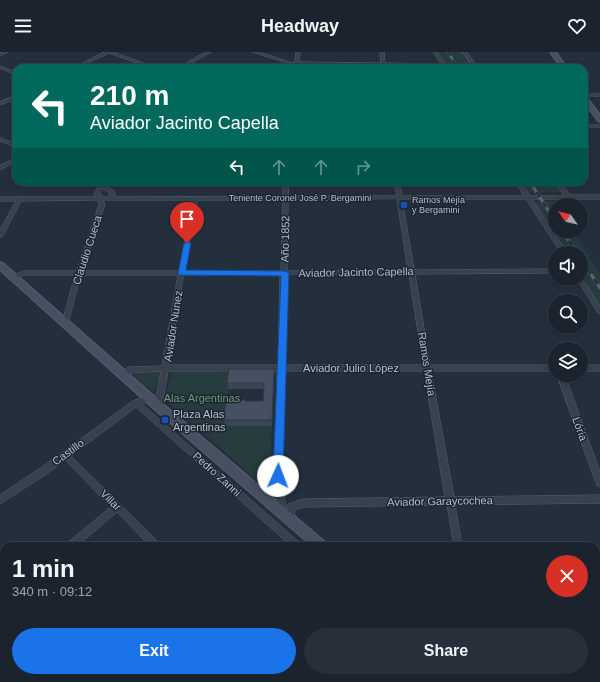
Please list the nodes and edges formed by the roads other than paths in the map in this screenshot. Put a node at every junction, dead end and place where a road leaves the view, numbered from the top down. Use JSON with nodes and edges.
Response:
{"nodes":[{"id":1,"x":6,"y":52,"type":"edge"},
{"id":2,"x":109,"y":52,"type":"edge"},
{"id":3,"x":209,"y":52,"type":"edge"},
{"id":4,"x":255,"y":52,"type":"edge"},
{"id":5,"x":298,"y":52,"type":"edge"},
{"id":6,"x":382,"y":52,"type":"edge"},
{"id":7,"x":435,"y":52,"type":"edge"},
{"id":8,"x":465,"y":52,"type":"edge"},
{"id":9,"x":553,"y":52,"type":"edge"},
{"id":10,"x":0,"y":55,"type":"edge"},
{"id":11,"x":84,"y":64,"type":"edge"},
{"id":12,"x":144,"y":64,"type":"edge"},
{"id":13,"x":187,"y":64,"type":"edge"},
{"id":14,"x":290,"y":64,"type":"edge"},
{"id":15,"x":296,"y":64,"type":"edge"},
{"id":16,"x":383,"y":64,"type":"edge"},
{"id":17,"x":443,"y":64,"type":"edge"},
{"id":18,"x":473,"y":64,"type":"edge"},
{"id":19,"x":561,"y":64,"type":"edge"},
{"id":20,"x":0,"y":67,"type":"edge"},
{"id":21,"x":12,"y":72,"type":"edge"},
{"id":22,"x":600,"y":95,"type":"edge"},
{"id":23,"x":588,"y":96,"type":"edge"},
{"id":24,"x":12,"y":99,"type":"edge"},
{"id":25,"x":588,"y":102,"type":"edge"},
{"id":26,"x":0,"y":104,"type":"edge"},
{"id":27,"x":600,"y":120,"type":"edge"},
{"id":28,"x":588,"y":126,"type":"edge"},
{"id":29,"x":600,"y":126,"type":"edge"},
{"id":30,"x":0,"y":139,"type":"edge"},
{"id":31,"x":12,"y":144,"type":"edge"},
{"id":32,"x":12,"y":161,"type":"edge"},
{"id":33,"x":0,"y":168,"type":"edge"},
{"id":34,"x":286,"y":186,"type":"edge"},
{"id":35,"x":398,"y":186,"type":"edge"},
{"id":36,"x":520,"y":186,"type":"edge"},
{"id":37,"x":560,"y":186,"type":"edge"},
{"id":38,"x":100,"y":187,"type":"joint"},
{"id":39,"x":399,"y":197,"type":"junction"},
{"id":40,"x":286,"y":198,"type":"junction"},
{"id":41,"x":528,"y":198,"type":"junction"},
{"id":42,"x":548,"y":198,"type":"edge"},
{"id":43,"x":568,"y":198,"type":"edge"},
{"id":44,"x":588,"y":198,"type":"edge"},
{"id":45,"x":600,"y":198,"type":"edge"},
{"id":46,"x":0,"y":199,"type":"edge"},
{"id":47,"x":19,"y":199,"type":"junction"},
{"id":48,"x":101,"y":199,"type":"junction"},
{"id":49,"x":108,"y":199,"type":"junction"},
{"id":50,"x":195,"y":199,"type":"junction"},
{"id":51,"x":0,"y":236,"type":"edge"},
{"id":52,"x":559,"y":246,"type":"edge"},
{"id":53,"x":0,"y":265,"type":"edge"},
{"id":54,"x":548,"y":271,"type":"edge"},
{"id":55,"x":412,"y":272,"type":"junction"},
{"id":56,"x":79,"y":273,"type":"junction"},
{"id":57,"x":182,"y":273,"type":"junction"},
{"id":58,"x":285,"y":273,"type":"junction"},
{"id":59,"x":14,"y":277,"type":"junction"},
{"id":60,"x":584,"y":286,"type":"edge"},
{"id":61,"x":600,"y":311,"type":"edge"},
{"id":62,"x":65,"y":322,"type":"junction"},
{"id":63,"x":166,"y":368,"type":"junction"},
{"id":64,"x":282,"y":368,"type":"junction"},
{"id":65,"x":548,"y":368,"type":"edge"},
{"id":66,"x":588,"y":368,"type":"edge"},
{"id":67,"x":600,"y":368,"type":"edge"},
{"id":68,"x":427,"y":369,"type":"junction"},
{"id":69,"x":125,"y":376,"type":"junction"},
{"id":70,"x":564,"y":382,"type":"edge"},
{"id":71,"x":150,"y":398,"type":"junction"},
{"id":72,"x":136,"y":403,"type":"junction"},
{"id":73,"x":158,"y":406,"type":"junction"},
{"id":74,"x":65,"y":455,"type":"junction"},
{"id":75,"x":600,"y":483,"type":"edge"},
{"id":76,"x":0,"y":500,"type":"edge"},
{"id":77,"x":600,"y":500,"type":"edge"},
{"id":78,"x":451,"y":501,"type":"junction"},
{"id":79,"x":117,"y":507,"type":"junction"},
{"id":80,"x":285,"y":515,"type":"junction"},
{"id":81,"x":75,"y":542,"type":"edge"},
{"id":82,"x":152,"y":542,"type":"edge"},
{"id":83,"x":292,"y":542,"type":"edge"},
{"id":84,"x":316,"y":542,"type":"edge"},
{"id":85,"x":457,"y":542,"type":"edge"}],
"edges":[{"from":1,"to":10,"type":"street"},
{"from":2,"to":11,"type":"street"},
{"from":2,"to":12,"type":"street"},
{"from":3,"to":13,"type":"street"},
{"from":4,"to":14,"type":"street"},
{"from":5,"to":15,"type":"street"},
{"from":6,"to":16,"type":"street"},
{"from":7,"to":17,"type":"street"},
{"from":8,"to":18,"type":"street"},
{"from":9,"to":19,"type":"street"},
{"from":20,"to":21,"type":"street"},
{"from":22,"to":23,"type":"street"},
{"from":24,"to":26,"type":"street"},
{"from":25,"to":27,"type":"street"},
{"from":28,"to":29,"type":"street"},
{"from":30,"to":31,"type":"street"},
{"from":32,"to":33,"type":"street"},
{"from":34,"to":40,"type":"street","name":"Año 1852"},
{"from":35,"to":39,"type":"street","name":"Ramos Mejía"},
{"from":36,"to":41,"type":"street"},
{"from":37,"to":43,"type":"street"},
{"from":38,"to":48,"type":"street","name":"Claudio Cueca"},
{"from":38,"to":49,"type":"street"},
{"from":39,"to":40,"type":"street","name":"Teniente Coronel José P. Bergamini"},
{"from":39,"to":41,"type":"street","name":"Teniente Coronel José P. Bergamini"},
{"from":39,"to":55,"type":"street","name":"Ramos Mejía"},
{"from":40,"to":50,"type":"street","name":"Teniente Coronel José P. Bergamini"},
{"from":40,"to":58,"type":"street","name":"Año 1852"},
{"from":41,"to":42,"type":"street","name":"Teniente Coronel José P. Bergamini"},
{"from":41,"to":52,"type":"street"},
{"from":44,"to":45,"type":"street","name":"Teniente Coronel José P. Bergamini"},
{"from":46,"to":47,"type":"street","name":"Teniente Coronel José P. Bergamini"},
{"from":47,"to":48,"type":"street","name":"Teniente Coronel José P. Bergamini"},
{"from":47,"to":51,"type":"street"},
{"from":48,"to":49,"type":"street","name":"Teniente Coronel José P. Bergamini"},
{"from":48,"to":56,"type":"street","name":"Claudio Cueca"},
{"from":49,"to":50,"type":"street","name":"Teniente Coronel José P. Bergamini"},
{"from":50,"to":57,"type":"street","name":"Aviador Nunez"},
{"from":53,"to":59,"type":"street"},
{"from":54,"to":55,"type":"street","name":"Aviador Jacinto Capella"},
{"from":55,"to":58,"type":"street","name":"Aviador Jacinto Capella"},
{"from":55,"to":68,"type":"street","name":"Ramos Mejía"},
{"from":56,"to":57,"type":"street","name":"Aviador Jacinto Capella"},
{"from":56,"to":59,"type":"street","name":"Aviador Jacinto Capella"},
{"from":56,"to":62,"type":"street","name":"Claudio Cueca"},
{"from":57,"to":58,"type":"street","name":"Aviador Jacinto Capella"},
{"from":57,"to":63,"type":"street","name":"Aviador Nunez"},
{"from":58,"to":64,"type":"street","name":"Año 1852"},
{"from":59,"to":62,"type":"street"},
{"from":60,"to":61,"type":"street"},
{"from":62,"to":69,"type":"street"},
{"from":63,"to":64,"type":"street","name":"Aviador Julio López"},
{"from":63,"to":69,"type":"street","name":"Aviador Julio López"},
{"from":63,"to":73,"type":"street","name":"Aviador Nunez"},
{"from":64,"to":68,"type":"street","name":"Aviador Julio López"},
{"from":64,"to":80,"type":"street","name":"Año 1852"},
{"from":65,"to":68,"type":"street","name":"Aviador Julio López"},
{"from":66,"to":67,"type":"street"},
{"from":68,"to":78,"type":"street","name":"Ramos Mejía"},
{"from":69,"to":71,"type":"street"},
{"from":70,"to":75,"type":"street","name":"Lória"},
{"from":71,"to":72,"type":"street","name":"Castillo"},
{"from":71,"to":73,"type":"street"},
{"from":72,"to":74,"type":"street","name":"Castillo"},
{"from":72,"to":83,"type":"street","name":"Pedro Zanni"},
{"from":73,"to":80,"type":"street"},
{"from":74,"to":76,"type":"street","name":"Castillo"},
{"from":74,"to":79,"type":"street","name":"Villar"},
{"from":77,"to":78,"type":"street","name":"Aviador Garaycochea"},
{"from":78,"to":80,"type":"street","name":"Aviador Garaycochea"},
{"from":78,"to":85,"type":"street","name":"Ramos Mejía"},
{"from":79,"to":81,"type":"street"},
{"from":79,"to":82,"type":"street","name":"Villar"},
{"from":80,"to":84,"type":"street"}]}
